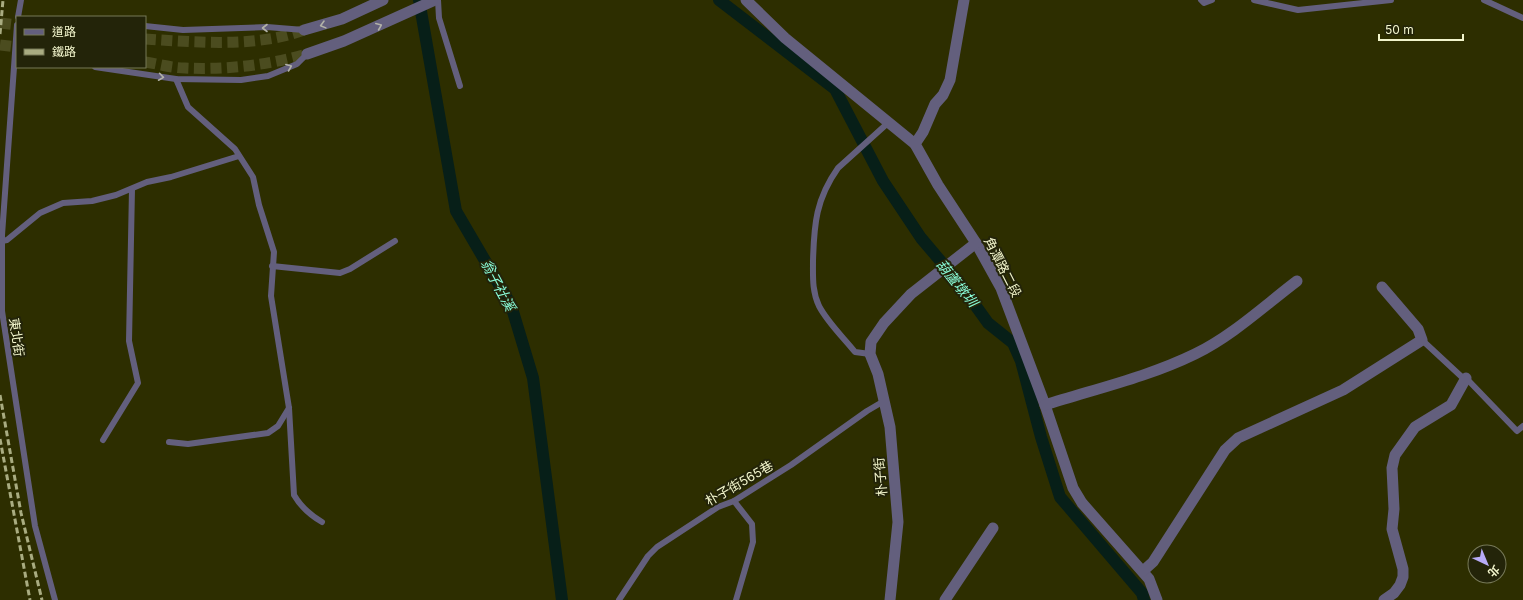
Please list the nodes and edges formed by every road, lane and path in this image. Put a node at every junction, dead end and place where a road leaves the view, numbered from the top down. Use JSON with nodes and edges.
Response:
{"nodes":[{"id":1,"x":21,"y":0,"type":"edge"},
{"id":2,"x":383,"y":0,"type":"edge"},
{"id":3,"x":746,"y":0,"type":"edge"},
{"id":4,"x":964,"y":0,"type":"edge"},
{"id":5,"x":1201,"y":0,"type":"edge"},
{"id":6,"x":1212,"y":0,"type":"edge"},
{"id":7,"x":1254,"y":0,"type":"edge"},
{"id":8,"x":1391,"y":0,"type":"edge"},
{"id":9,"x":1484,"y":0,"type":"edge"},
{"id":10,"x":434,"y":2,"type":"edge"},
{"id":11,"x":18,"y":16,"type":"edge"},
{"id":12,"x":1523,"y":18,"type":"edge"},
{"id":13,"x":146,"y":26,"type":"edge"},
{"id":14,"x":304,"y":30,"type":"joint"},
{"id":15,"x":16,"y":43,"type":"edge"},
{"id":16,"x":307,"y":54,"type":"joint"},
{"id":17,"x":102,"y":68,"type":"edge"},
{"id":18,"x":176,"y":79,"type":"junction"},
{"id":19,"x":460,"y":86,"type":"dead end"},
{"id":20,"x":889,"y":122,"type":"junction"},
{"id":21,"x":915,"y":144,"type":"junction"},
{"id":22,"x":239,"y":156,"type":"junction"},
{"id":23,"x":132,"y":189,"type":"junction"},
{"id":24,"x":2,"y":241,"type":"junction"},
{"id":25,"x":395,"y":241,"type":"dead end"},
{"id":26,"x":976,"y":243,"type":"junction"},
{"id":27,"x":272,"y":266,"type":"junction"},
{"id":28,"x":1297,"y":281,"type":"dead end"},
{"id":29,"x":1382,"y":287,"type":"dead end"},
{"id":30,"x":1422,"y":340,"type":"junction"},
{"id":31,"x":870,"y":354,"type":"junction"},
{"id":32,"x":1466,"y":378,"type":"junction"},
{"id":33,"x":884,"y":401,"type":"junction"},
{"id":34,"x":1045,"y":405,"type":"junction"},
{"id":35,"x":289,"y":408,"type":"junction"},
{"id":36,"x":1523,"y":426,"type":"edge"},
{"id":37,"x":103,"y":440,"type":"dead end"},
{"id":38,"x":168,"y":442,"type":"dead end"},
{"id":39,"x":734,"y":501,"type":"junction"},
{"id":40,"x":322,"y":522,"type":"dead end"},
{"id":41,"x":993,"y":528,"type":"dead end"},
{"id":42,"x":1143,"y":571,"type":"junction"},
{"id":43,"x":55,"y":600,"type":"edge"},
{"id":44,"x":619,"y":600,"type":"edge"},
{"id":45,"x":736,"y":600,"type":"edge"},
{"id":46,"x":890,"y":600,"type":"edge"},
{"id":47,"x":945,"y":600,"type":"edge"},
{"id":48,"x":1157,"y":600,"type":"edge"},
{"id":49,"x":1384,"y":600,"type":"edge"}],
"edges":[{"from":1,"to":11,"type":"lane"},
{"from":2,"to":14,"type":"street","one_way":true},
{"from":3,"to":20,"type":"street","name":"角潭路二段"},
{"from":4,"to":21,"type":"street"},
{"from":5,"to":6,"type":"lane"},
{"from":7,"to":8,"type":"lane"},
{"from":9,"to":12,"type":"lane"},
{"from":16,"to":10,"type":"street","one_way":true},
{"from":10,"to":19,"type":"lane"},
{"from":14,"to":13,"type":"lane","one_way":true},
{"from":15,"to":24,"type":"lane","name":"東北街"},
{"from":18,"to":16,"type":"lane","one_way":true},
{"from":17,"to":18,"type":"lane","one_way":true},
{"from":18,"to":22,"type":"lane"},
{"from":20,"to":21,"type":"street","name":"角潭路二段"},
{"from":20,"to":31,"type":"lane"},
{"from":21,"to":26,"type":"street","name":"角潭路二段"},
{"from":22,"to":23,"type":"lane"},
{"from":22,"to":27,"type":"lane"},
{"from":23,"to":24,"type":"lane"},
{"from":23,"to":37,"type":"lane"},
{"from":24,"to":43,"type":"lane","name":"東北街"},
{"from":25,"to":27,"type":"lane"},
{"from":26,"to":31,"type":"street"},
{"from":26,"to":34,"type":"street","name":"角潭路二段"},
{"from":27,"to":35,"type":"lane"},
{"from":28,"to":34,"type":"street"},
{"from":29,"to":30,"type":"street"},
{"from":30,"to":32,"type":"lane"},
{"from":30,"to":42,"type":"street"},
{"from":31,"to":33,"type":"street","name":"朴子街"},
{"from":32,"to":36,"type":"lane"},
{"from":32,"to":49,"type":"street"},
{"from":33,"to":39,"type":"lane","name":"朴子街565巷"},
{"from":33,"to":46,"type":"street","name":"朴子街"},
{"from":34,"to":42,"type":"street","name":"角潭路二段"},
{"from":35,"to":38,"type":"lane"},
{"from":35,"to":40,"type":"lane"},
{"from":39,"to":44,"type":"lane","name":"朴子街565巷"},
{"from":39,"to":45,"type":"lane"},
{"from":41,"to":47,"type":"street"},
{"from":42,"to":48,"type":"street","name":"角潭路二段"}]}
